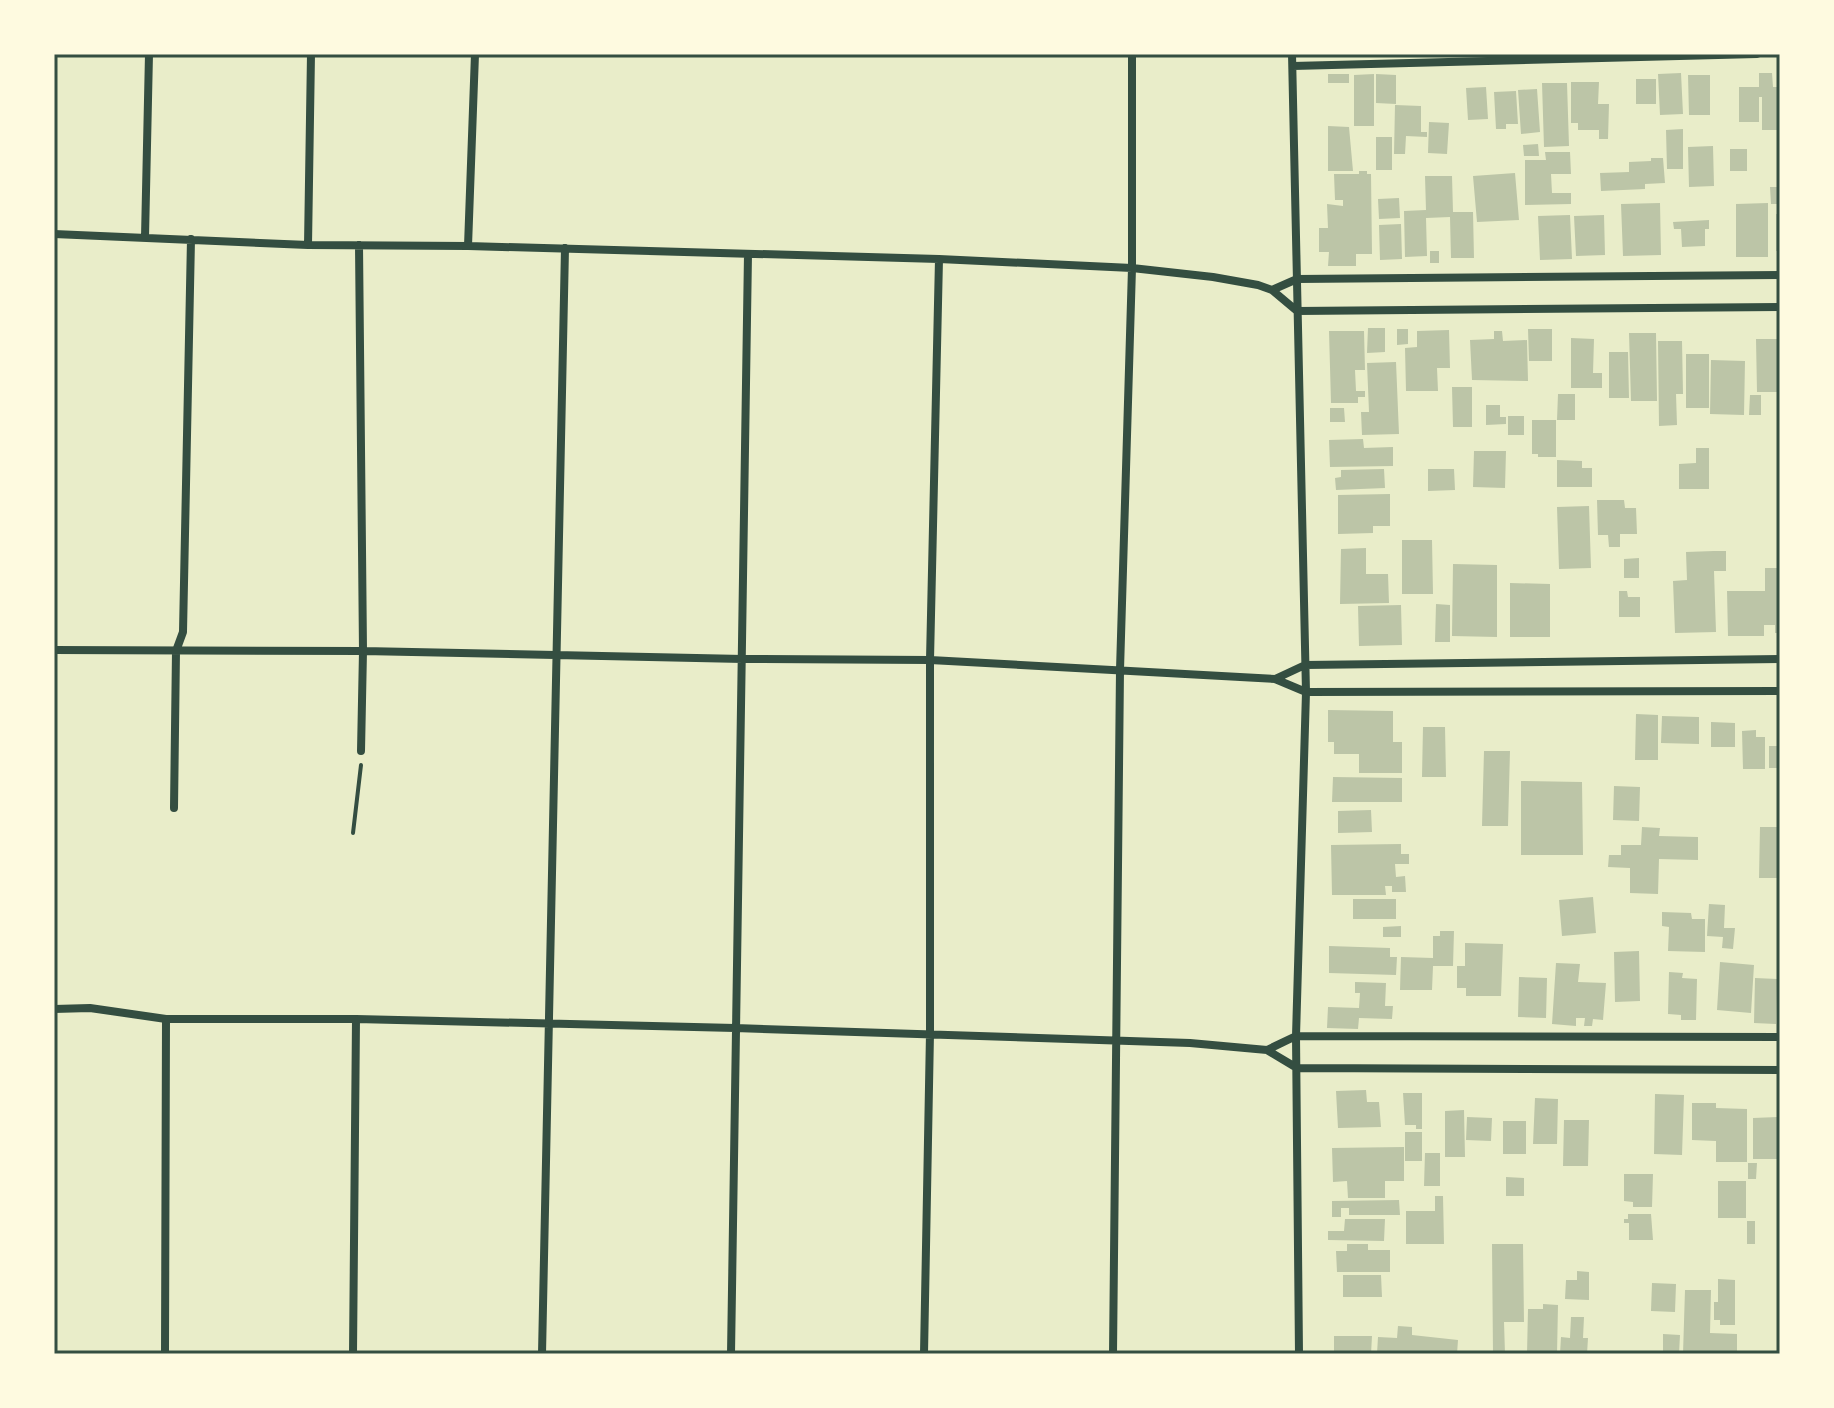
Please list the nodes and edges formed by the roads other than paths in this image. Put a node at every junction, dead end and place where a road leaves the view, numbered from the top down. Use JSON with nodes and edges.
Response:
{"nodes":[{"id":1,"x":149,"y":54,"type":"edge"},
{"id":2,"x":311,"y":54,"type":"edge"},
{"id":3,"x":475,"y":54,"type":"edge"},
{"id":4,"x":1132,"y":54,"type":"edge"},
{"id":5,"x":1292,"y":54,"type":"edge"},
{"id":6,"x":1757,"y":54,"type":"edge"},
{"id":7,"x":1293,"y":66,"type":"junction"},
{"id":8,"x":54,"y":234,"type":"edge"},
{"id":9,"x":145,"y":237,"type":"junction"},
{"id":10,"x":191,"y":239,"type":"junction"},
{"id":11,"x":308,"y":245,"type":"junction"},
{"id":12,"x":359,"y":245,"type":"junction"},
{"id":13,"x":468,"y":246,"type":"junction"},
{"id":14,"x":565,"y":248,"type":"junction"},
{"id":15,"x":748,"y":254,"type":"junction"},
{"id":16,"x":939,"y":259,"type":"junction"},
{"id":17,"x":1132,"y":268,"type":"junction"},
{"id":18,"x":1780,"y":275,"type":"edge"},
{"id":19,"x":1297,"y":279,"type":"junction"},
{"id":20,"x":1272,"y":290,"type":"junction"},
{"id":21,"x":1780,"y":307,"type":"edge"},
{"id":22,"x":1297,"y":311,"type":"junction"},
{"id":23,"x":54,"y":650,"type":"edge"},
{"id":24,"x":176,"y":651,"type":"junction"},
{"id":25,"x":363,"y":651,"type":"junction"},
{"id":26,"x":558,"y":653,"type":"junction"},
{"id":27,"x":743,"y":659,"type":"junction"},
{"id":28,"x":1780,"y":659,"type":"edge"},
{"id":29,"x":930,"y":660,"type":"junction"},
{"id":30,"x":1305,"y":665,"type":"junction"},
{"id":31,"x":1120,"y":670,"type":"junction"},
{"id":32,"x":1275,"y":679,"type":"junction"},
{"id":33,"x":1780,"y":691,"type":"edge"},
{"id":34,"x":1306,"y":692,"type":"junction"},
{"id":35,"x":361,"y":751,"type":"road end"},
{"id":36,"x":174,"y":808,"type":"dead end"},
{"id":37,"x":54,"y":1009,"type":"edge"},
{"id":38,"x":166,"y":1019,"type":"junction"},
{"id":39,"x":356,"y":1019,"type":"junction"},
{"id":40,"x":549,"y":1024,"type":"junction"},
{"id":41,"x":735,"y":1028,"type":"junction"},
{"id":42,"x":930,"y":1033,"type":"junction"},
{"id":43,"x":1296,"y":1036,"type":"junction"},
{"id":44,"x":1780,"y":1037,"type":"edge"},
{"id":45,"x":1117,"y":1040,"type":"junction"},
{"id":46,"x":1267,"y":1050,"type":"junction"},
{"id":47,"x":1297,"y":1068,"type":"junction"},
{"id":48,"x":1780,"y":1070,"type":"edge"},
{"id":49,"x":165,"y":1354,"type":"edge"},
{"id":50,"x":353,"y":1354,"type":"edge"},
{"id":51,"x":542,"y":1354,"type":"edge"},
{"id":52,"x":731,"y":1354,"type":"edge"},
{"id":53,"x":924,"y":1354,"type":"edge"},
{"id":54,"x":1113,"y":1354,"type":"edge"},
{"id":55,"x":1299,"y":1354,"type":"edge"}],
"edges":[{"from":1,"to":9,"type":"street"},
{"from":2,"to":11,"type":"street"},
{"from":3,"to":13,"type":"street"},
{"from":4,"to":17,"type":"street"},
{"from":5,"to":7,"type":"street"},
{"from":6,"to":7,"type":"street"},
{"from":7,"to":19,"type":"street"},
{"from":8,"to":9,"type":"street"},
{"from":9,"to":10,"type":"street"},
{"from":10,"to":11,"type":"street"},
{"from":10,"to":24,"type":"street"},
{"from":11,"to":12,"type":"street"},
{"from":12,"to":13,"type":"street"},
{"from":12,"to":25,"type":"street"},
{"from":13,"to":14,"type":"street"},
{"from":14,"to":15,"type":"street"},
{"from":14,"to":26,"type":"street"},
{"from":15,"to":16,"type":"street"},
{"from":15,"to":27,"type":"street"},
{"from":16,"to":17,"type":"street"},
{"from":16,"to":29,"type":"street"},
{"from":17,"to":20,"type":"street"},
{"from":17,"to":31,"type":"street"},
{"from":18,"to":19,"type":"street"},
{"from":19,"to":20,"type":"street"},
{"from":19,"to":22,"type":"street"},
{"from":20,"to":22,"type":"street"},
{"from":21,"to":22,"type":"street"},
{"from":22,"to":30,"type":"street"},
{"from":23,"to":24,"type":"street"},
{"from":24,"to":25,"type":"street"},
{"from":24,"to":36,"type":"street"},
{"from":25,"to":26,"type":"street"},
{"from":25,"to":35,"type":"street"},
{"from":26,"to":27,"type":"street"},
{"from":26,"to":40,"type":"street"},
{"from":27,"to":29,"type":"street"},
{"from":27,"to":41,"type":"street"},
{"from":28,"to":30,"type":"street"},
{"from":29,"to":31,"type":"street"},
{"from":29,"to":42,"type":"street"},
{"from":30,"to":32,"type":"street"},
{"from":30,"to":34,"type":"street"},
{"from":31,"to":32,"type":"street"},
{"from":31,"to":45,"type":"street"},
{"from":32,"to":34,"type":"street"},
{"from":33,"to":34,"type":"street"},
{"from":34,"to":43,"type":"street"},
{"from":37,"to":38,"type":"street"},
{"from":38,"to":39,"type":"street"},
{"from":38,"to":49,"type":"street"},
{"from":39,"to":40,"type":"street"},
{"from":39,"to":50,"type":"street"},
{"from":40,"to":41,"type":"street"},
{"from":40,"to":51,"type":"street"},
{"from":41,"to":42,"type":"street"},
{"from":41,"to":52,"type":"street"},
{"from":42,"to":45,"type":"street"},
{"from":42,"to":53,"type":"street"},
{"from":43,"to":44,"type":"street"},
{"from":43,"to":46,"type":"street"},
{"from":43,"to":47,"type":"street"},
{"from":45,"to":46,"type":"street"},
{"from":45,"to":54,"type":"street"},
{"from":46,"to":47,"type":"street"},
{"from":47,"to":48,"type":"street"},
{"from":47,"to":55,"type":"street"}]}
